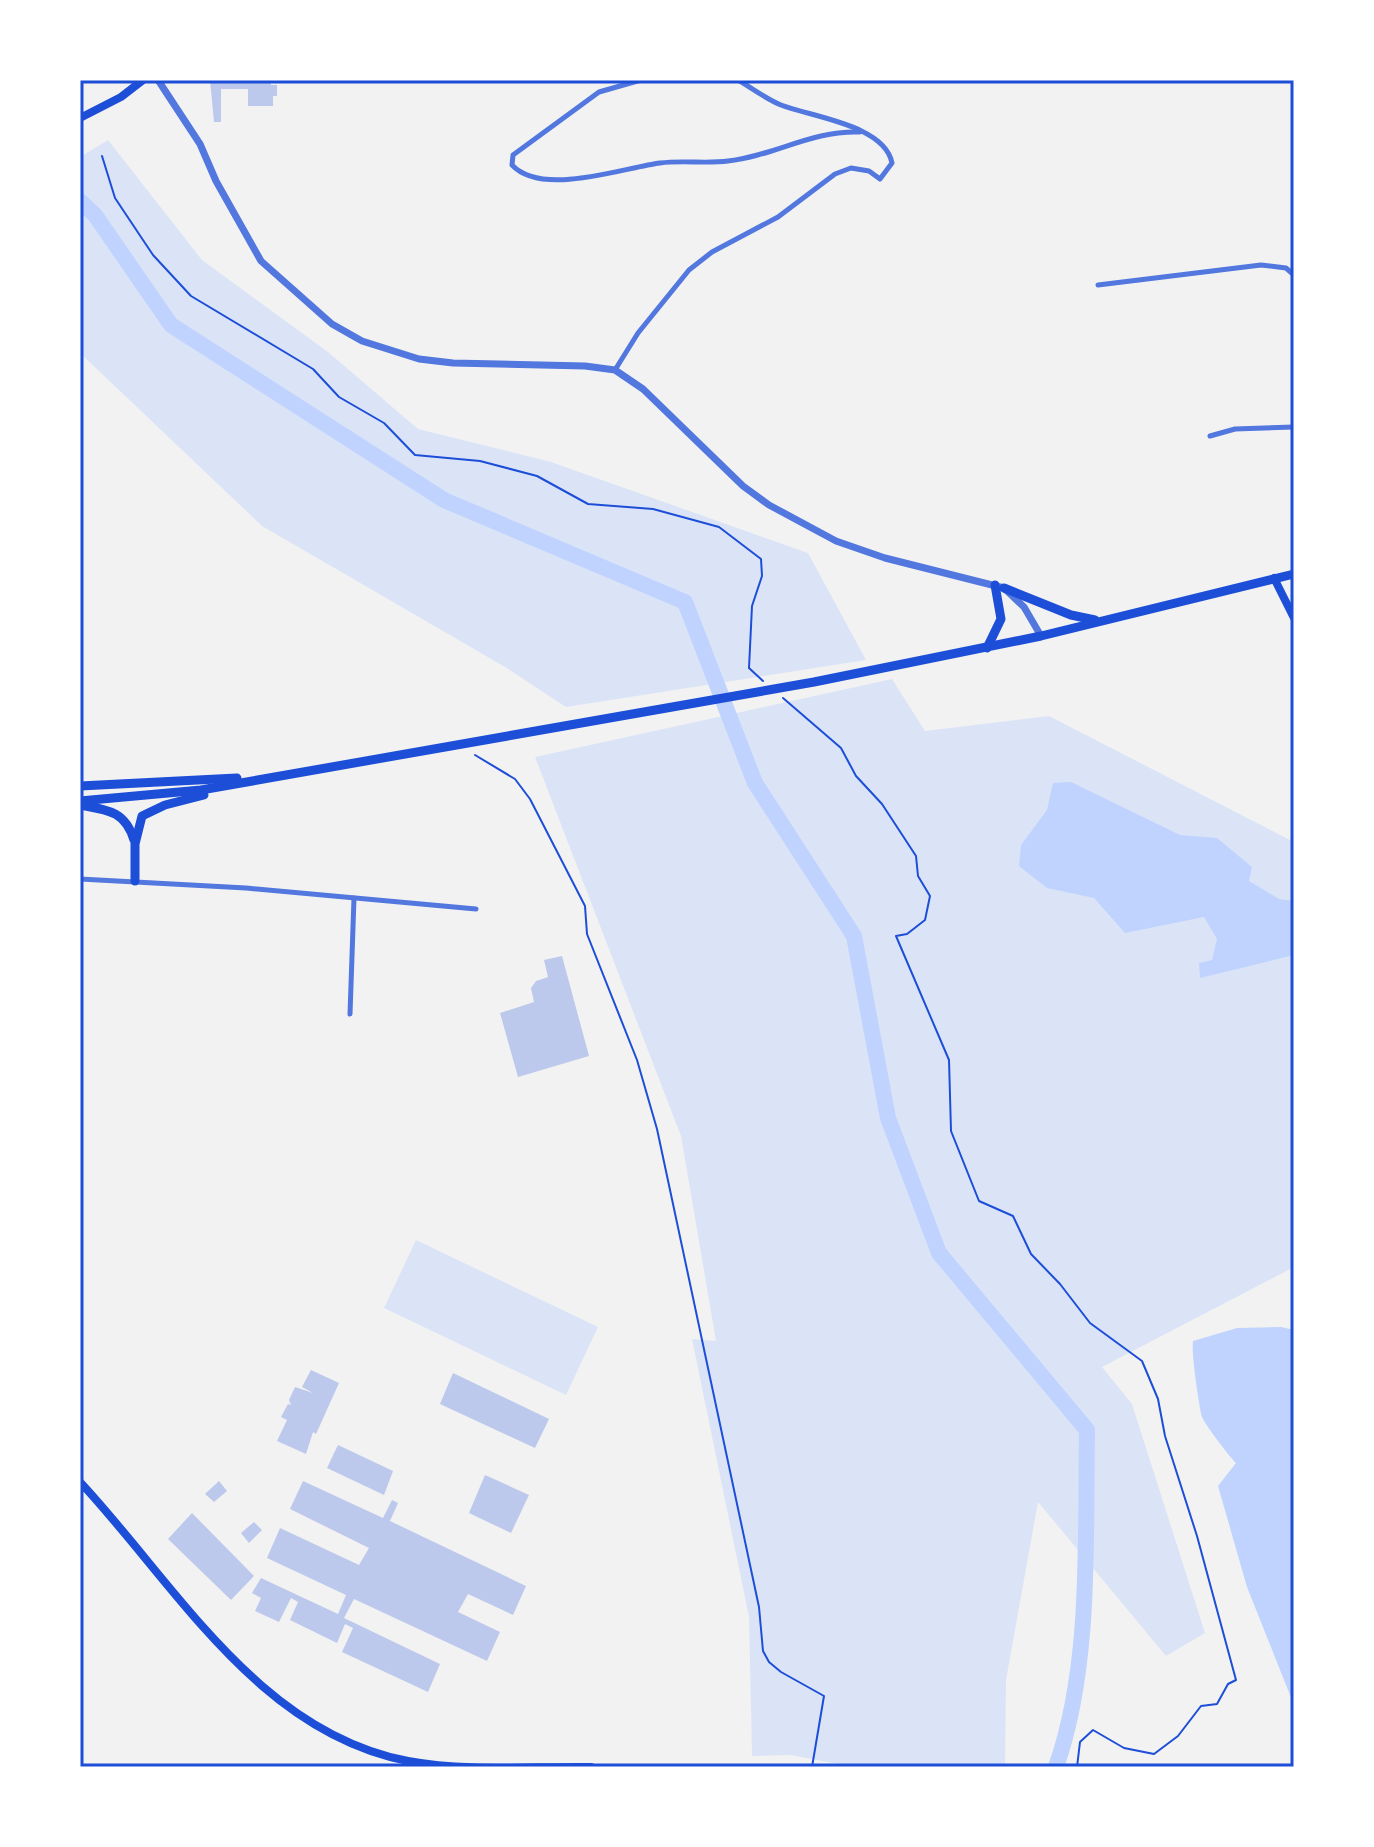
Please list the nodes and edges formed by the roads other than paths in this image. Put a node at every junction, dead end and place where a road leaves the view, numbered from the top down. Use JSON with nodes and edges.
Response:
{"nodes":[{"id":1,"x":143,"y":80,"type":"edge"},
{"id":2,"x":158,"y":80,"type":"edge"},
{"id":3,"x":641,"y":80,"type":"edge"},
{"id":4,"x":738,"y":80,"type":"edge"},
{"id":5,"x":80,"y":118,"type":"edge"},
{"id":6,"x":865,"y":133,"type":"junction"},
{"id":7,"x":1294,"y":275,"type":"edge"},
{"id":8,"x":1098,"y":285,"type":"dead end"},
{"id":9,"x":615,"y":370,"type":"junction"},
{"id":10,"x":1294,"y":427,"type":"edge"},
{"id":11,"x":1210,"y":436,"type":"dead end"},
{"id":12,"x":1294,"y":574,"type":"edge"},
{"id":13,"x":1274,"y":578,"type":"junction"},
{"id":14,"x":1000,"y":586,"type":"junction"},
{"id":15,"x":1294,"y":618,"type":"edge"},
{"id":16,"x":1099,"y":621,"type":"junction"},
{"id":17,"x":1041,"y":636,"type":"junction"},
{"id":18,"x":987,"y":648,"type":"junction"},
{"id":19,"x":273,"y":776,"type":"junction"},
{"id":20,"x":80,"y":786,"type":"edge"},
{"id":21,"x":80,"y":803,"type":"edge"},
{"id":22,"x":135,"y":844,"type":"junction"},
{"id":23,"x":80,"y":879,"type":"edge"},
{"id":24,"x":135,"y":881,"type":"junction"},
{"id":25,"x":354,"y":898,"type":"junction"},
{"id":26,"x":476,"y":909,"type":"dead end"},
{"id":27,"x":350,"y":1014,"type":"dead end"},
{"id":28,"x":80,"y":1482,"type":"edge"},
{"id":29,"x":591,"y":1767,"type":"edge"}],
"edges":[{"from":1,"to":5,"type":"main road"},
{"from":2,"to":9,"type":"street"},
{"from":3,"to":6,"type":"street"},
{"from":4,"to":6,"type":"street"},
{"from":6,"to":9,"type":"street"},
{"from":7,"to":8,"type":"street"},
{"from":9,"to":14,"type":"street"},
{"from":10,"to":11,"type":"street"},
{"from":12,"to":13,"type":"main road"},
{"from":13,"to":15,"type":"main road"},
{"from":13,"to":16,"type":"main road"},
{"from":14,"to":16,"type":"main road"},
{"from":14,"to":17,"type":"street"},
{"from":14,"to":18,"type":"main road"},
{"from":16,"to":17,"type":"main road"},
{"from":17,"to":18,"type":"main road"},
{"from":18,"to":19,"type":"main road"},
{"from":19,"to":20,"type":"main road"},
{"from":19,"to":21,"type":"main road"},
{"from":19,"to":22,"type":"main road"},
{"from":21,"to":22,"type":"main road"},
{"from":22,"to":24,"type":"main road"},
{"from":23,"to":24,"type":"street"},
{"from":24,"to":25,"type":"street"},
{"from":25,"to":26,"type":"street"},
{"from":25,"to":27,"type":"street"},
{"from":28,"to":29,"type":"main road"}]}
